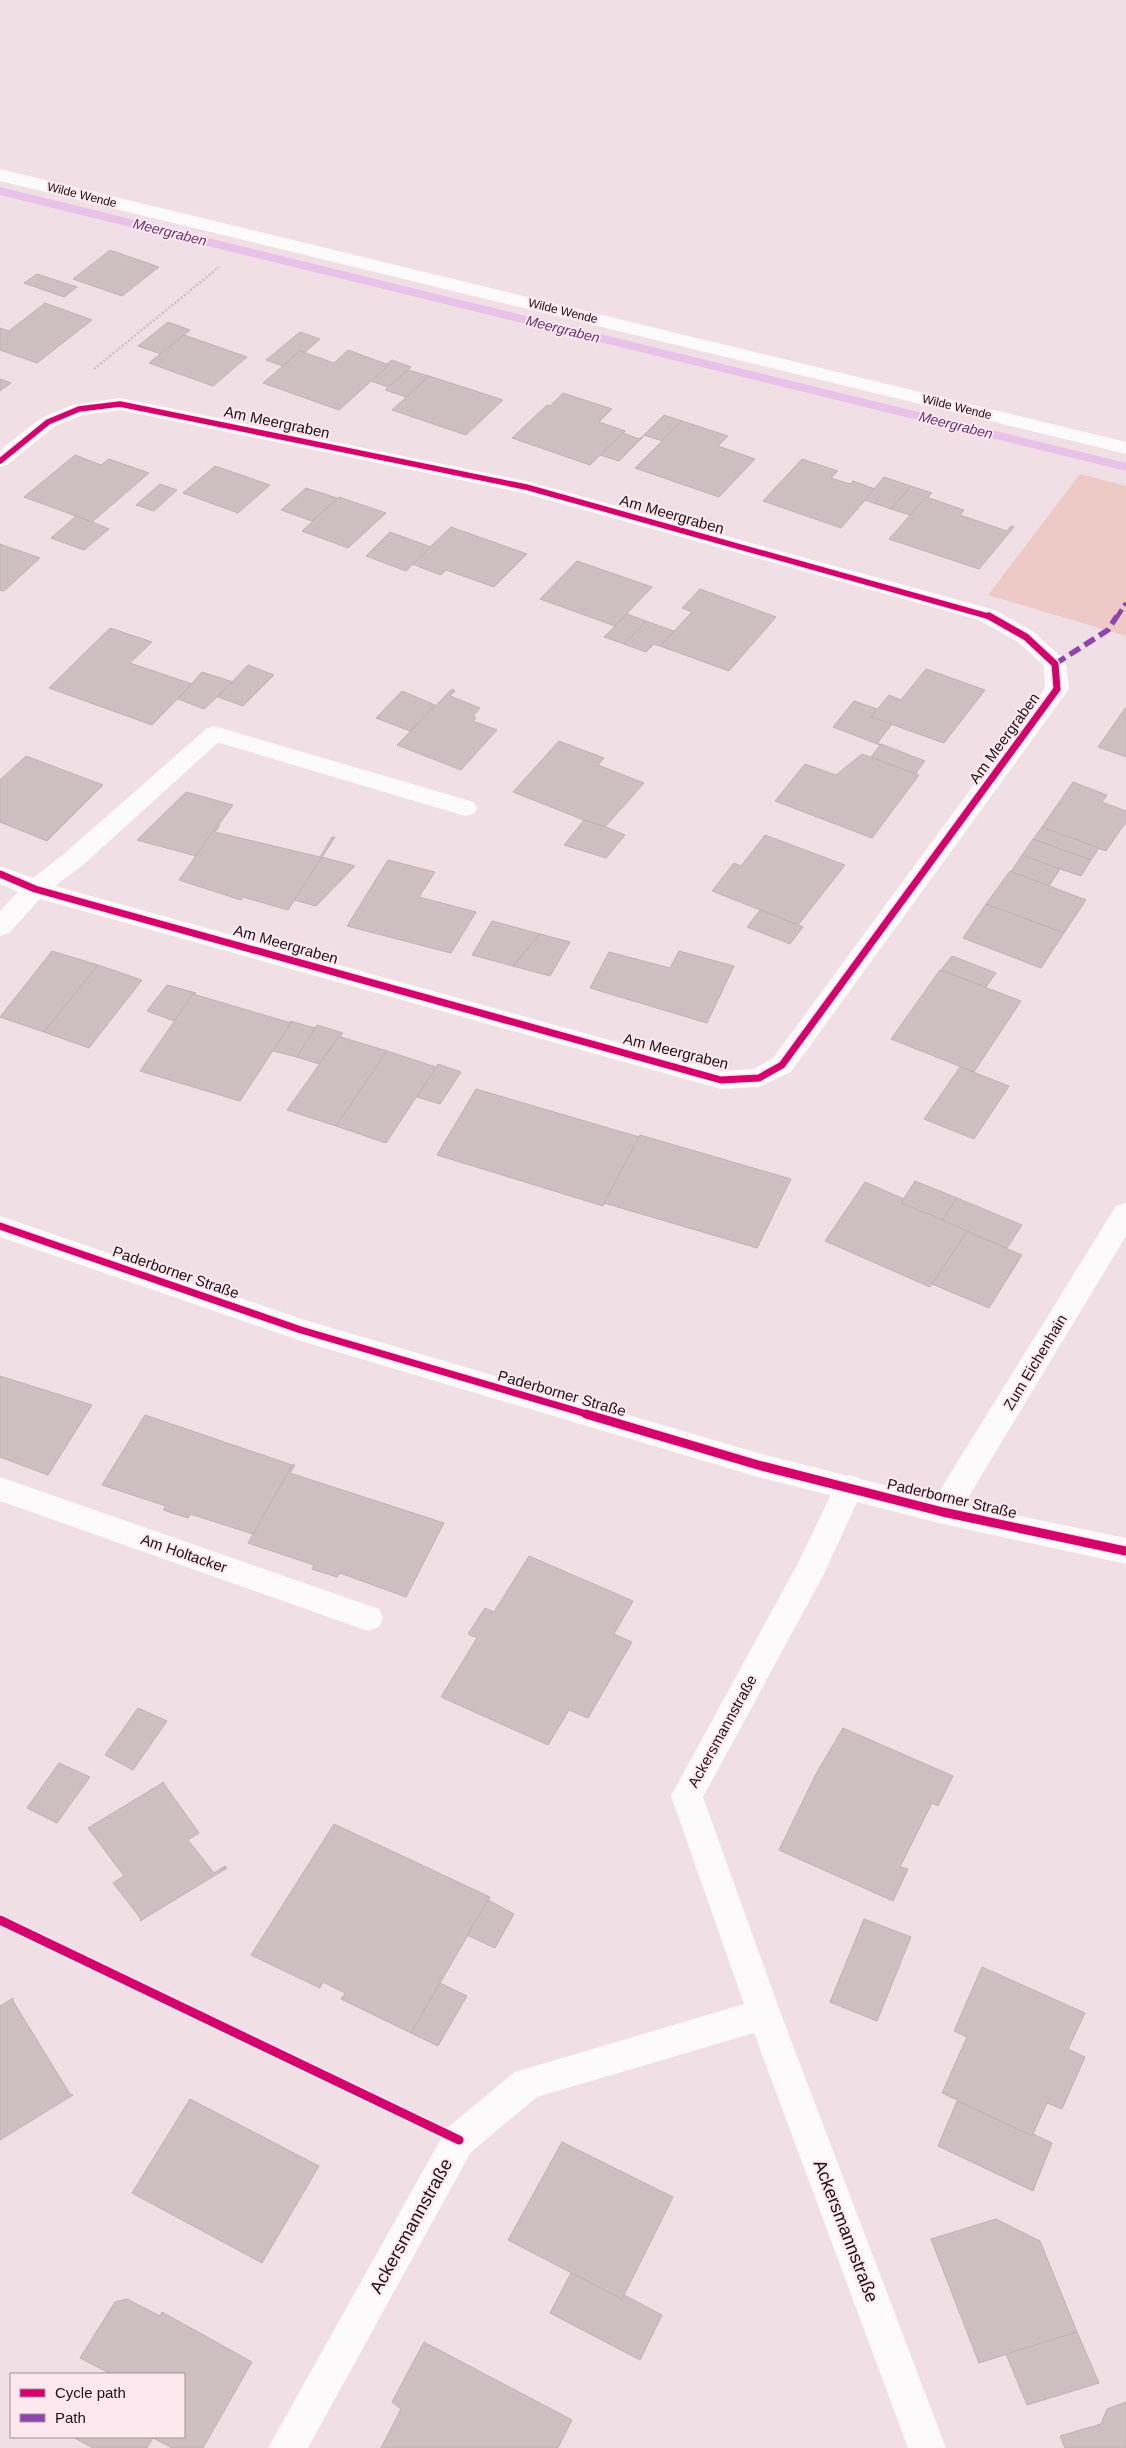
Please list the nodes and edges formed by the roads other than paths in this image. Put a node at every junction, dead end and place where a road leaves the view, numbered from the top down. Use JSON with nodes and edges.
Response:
{"nodes":[{"id":1,"x":0,"y":175,"type":"edge"},
{"id":2,"x":1126,"y":448,"type":"edge"},
{"id":3,"x":0,"y":461,"type":"edge"},
{"id":4,"x":465,"y":808,"type":"dead end"},
{"id":5,"x":0,"y":874,"type":"edge"},
{"id":6,"x":35,"y":888,"type":"junction"},
{"id":7,"x":0,"y":927,"type":"edge"},
{"id":8,"x":1126,"y":1213,"type":"edge"},
{"id":9,"x":0,"y":1226,"type":"edge"},
{"id":10,"x":849,"y":1487,"type":"junction"},
{"id":11,"x":0,"y":1489,"type":"edge"},
{"id":12,"x":943,"y":1512,"type":"junction"},
{"id":13,"x":1126,"y":1552,"type":"edge"},
{"id":14,"x":368,"y":1618,"type":"dead end"},
{"id":15,"x":764,"y":2014,"type":"junction"},
{"id":16,"x":287,"y":2448,"type":"edge"},
{"id":17,"x":927,"y":2448,"type":"edge"}],
"edges":[{"from":1,"to":2,"type":"street","name":"Wilde Wende"},
{"from":3,"to":6,"type":"street","name":"Am Meergraben"},
{"from":4,"to":6,"type":"street"},
{"from":5,"to":6,"type":"street","name":"Am Meergraben"},
{"from":6,"to":7,"type":"street"},
{"from":8,"to":12,"type":"street","name":"Zum Eichenhain"},
{"from":9,"to":10,"type":"street","name":"Paderborner Straße"},
{"from":10,"to":12,"type":"street","name":"Paderborner Straße"},
{"from":10,"to":15,"type":"street","name":"Ackersmannstraße"},
{"from":11,"to":14,"type":"street","name":"Am Holtacker"},
{"from":12,"to":13,"type":"street","name":"Paderborner Straße"},
{"from":15,"to":16,"type":"street","name":"Ackersmannstraße"},
{"from":15,"to":17,"type":"street","name":"Ackersmannstraße"}]}
